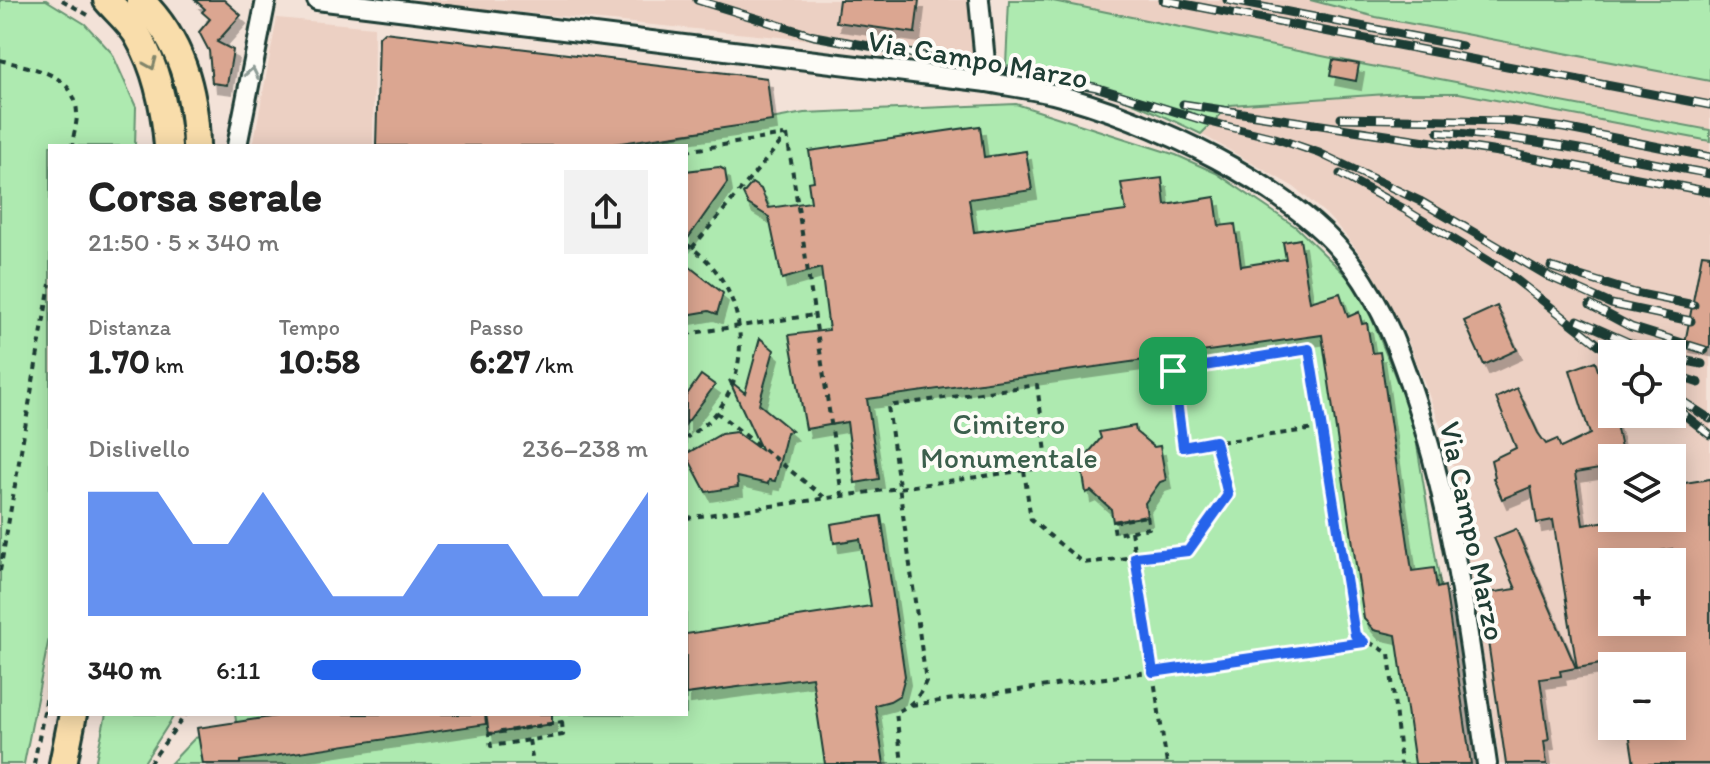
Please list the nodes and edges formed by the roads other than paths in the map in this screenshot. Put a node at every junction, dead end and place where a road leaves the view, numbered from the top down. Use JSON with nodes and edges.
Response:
{"nodes":[{"id":1,"x":140,"y":0,"type":"edge"},
{"id":2,"x":266,"y":0,"type":"edge"},
{"id":3,"x":317,"y":0,"type":"edge"},
{"id":4,"x":979,"y":0,"type":"edge"},
{"id":5,"x":99,"y":9,"type":"edge"},
{"id":6,"x":987,"y":82,"type":"junction"},
{"id":7,"x":168,"y":144,"type":"edge"},
{"id":8,"x":196,"y":144,"type":"edge"},
{"id":9,"x":237,"y":144,"type":"edge"},
{"id":10,"x":73,"y":716,"type":"edge"},
{"id":11,"x":63,"y":764,"type":"edge"},
{"id":12,"x":1487,"y":764,"type":"edge"}],
"edges":[{"from":1,"to":8,"type":"main road"},
{"from":9,"to":2,"type":"street","one_way":true},
{"from":3,"to":6,"type":"street","name":"Via Campo Marzo"},
{"from":4,"to":6,"type":"street"},
{"from":5,"to":7,"type":"main road","one_way":true},
{"from":6,"to":12,"type":"street","name":"Via Campo Marzo"},
{"from":10,"to":11,"type":"main road"}]}
